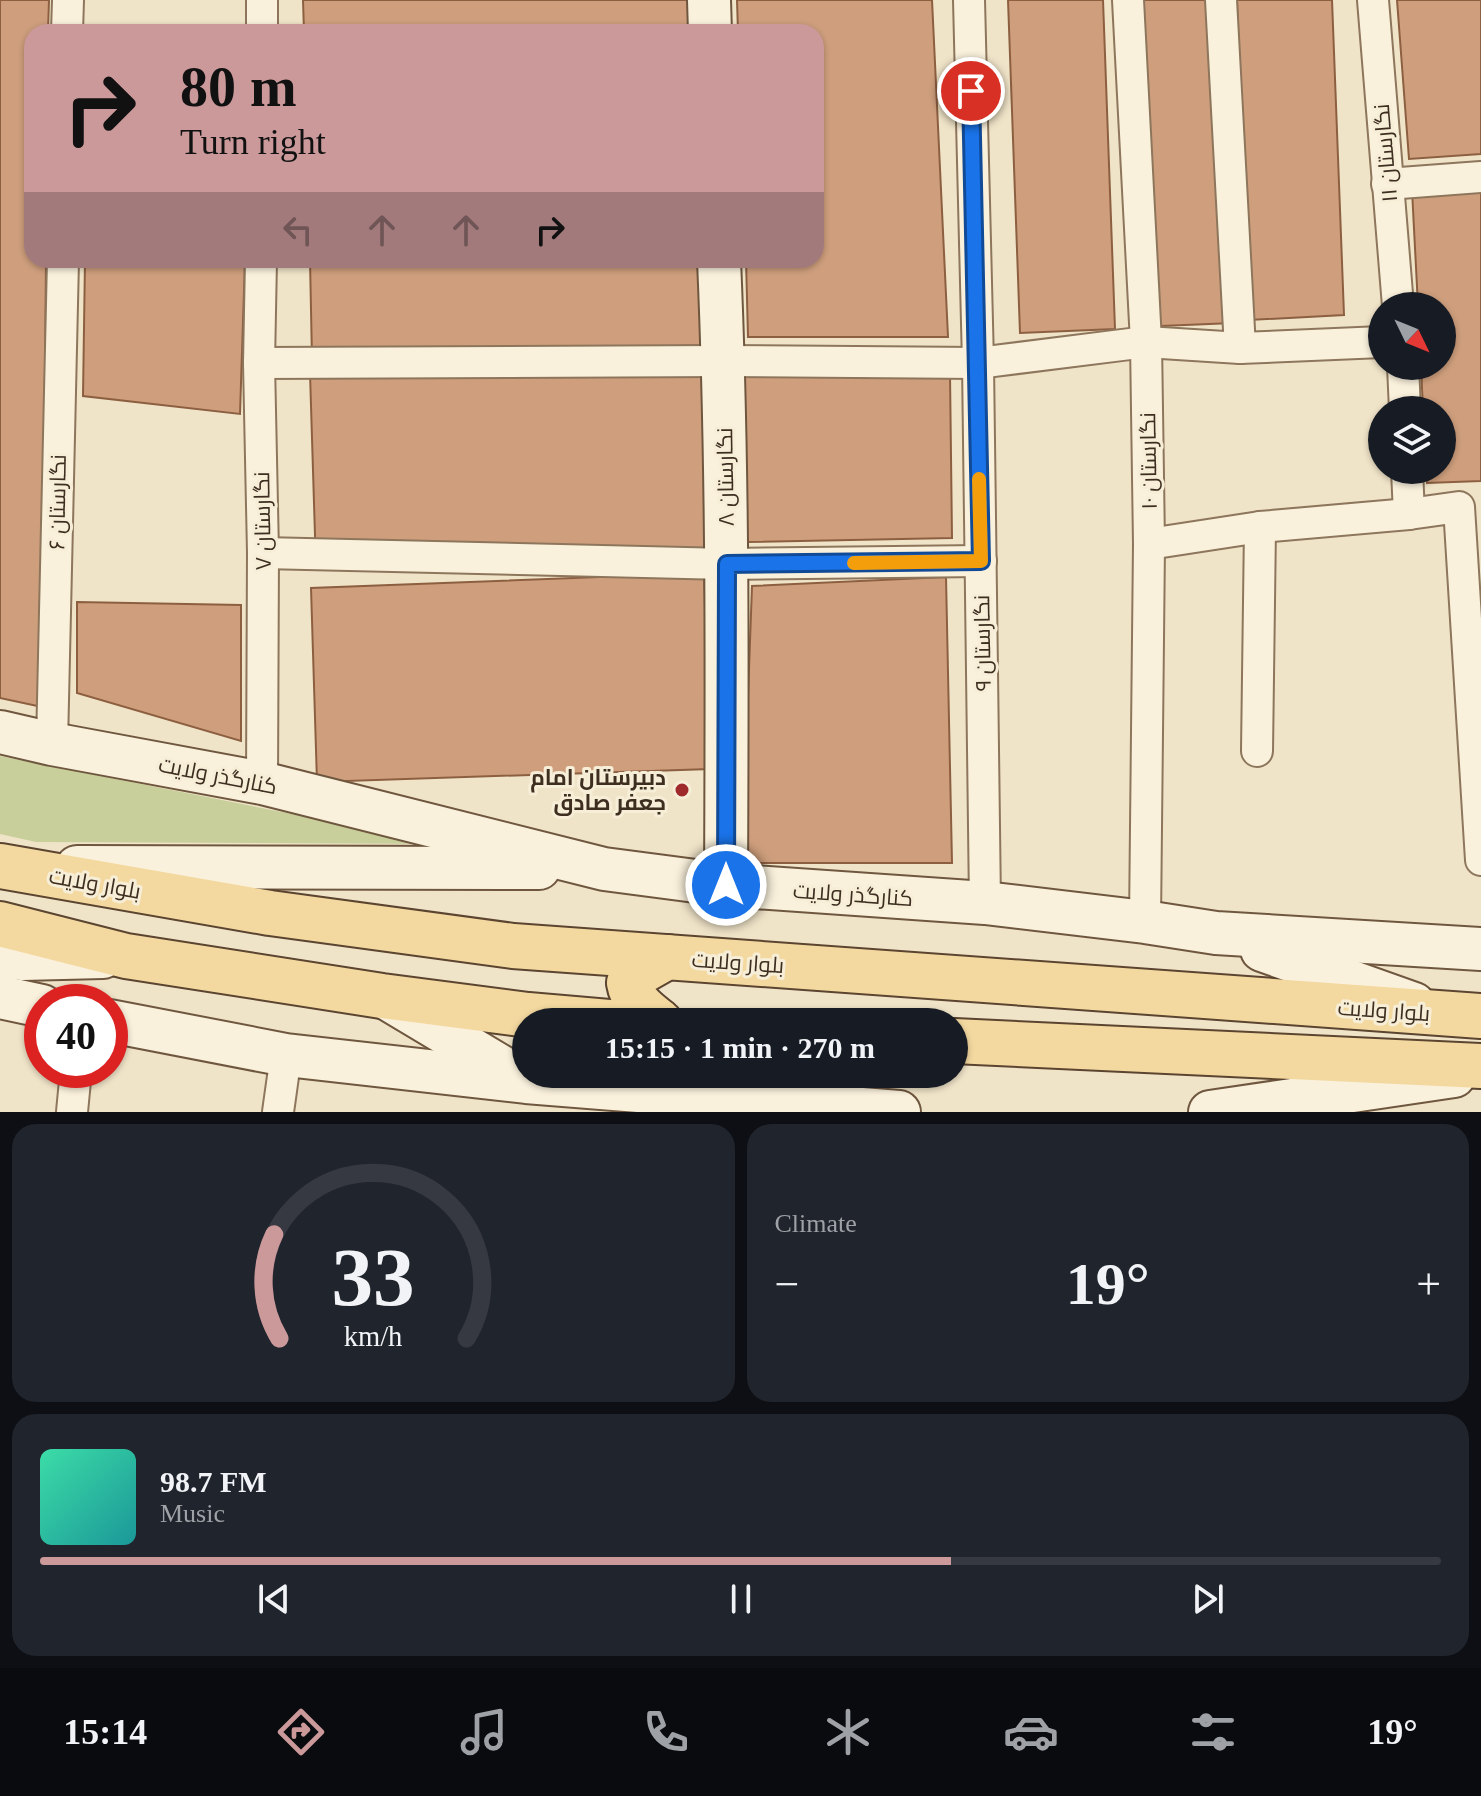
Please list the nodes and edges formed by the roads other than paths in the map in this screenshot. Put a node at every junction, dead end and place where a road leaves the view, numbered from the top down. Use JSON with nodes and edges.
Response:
{"nodes":[{"id":1,"x":68,"y":0,"type":"edge"},
{"id":2,"x":262,"y":0,"type":"edge"},
{"id":3,"x":709,"y":0,"type":"edge"},
{"id":4,"x":969,"y":0,"type":"edge"},
{"id":5,"x":1128,"y":0,"type":"edge"},
{"id":6,"x":1221,"y":0,"type":"edge"},
{"id":7,"x":1373,"y":0,"type":"edge"},
{"id":8,"x":67,"y":24,"type":"edge"},
{"id":9,"x":262,"y":24,"type":"edge"},
{"id":10,"x":710,"y":24,"type":"edge"},
{"id":11,"x":1481,"y":177,"type":"edge"},
{"id":12,"x":1387,"y":184,"type":"junction"},
{"id":13,"x":63,"y":268,"type":"edge"},
{"id":14,"x":261,"y":268,"type":"edge"},
{"id":15,"x":719,"y":268,"type":"edge"},
{"id":16,"x":1397,"y":292,"type":"edge"},
{"id":17,"x":1146,"y":342,"type":"junction"},
{"id":18,"x":1368,"y":343,"type":"edge"},
{"id":19,"x":1240,"y":348,"type":"junction"},
{"id":20,"x":724,"y":361,"type":"junction"},
{"id":21,"x":259,"y":363,"type":"junction"},
{"id":22,"x":978,"y":363,"type":"junction"},
{"id":23,"x":1408,"y":484,"type":"edge"},
{"id":24,"x":1409,"y":514,"type":"junction"},
{"id":25,"x":1260,"y":527,"type":"junction"},
{"id":26,"x":1149,"y":544,"type":"junction"},
{"id":27,"x":263,"y":553,"type":"junction"},
{"id":28,"x":981,"y":561,"type":"junction"},
{"id":29,"x":727,"y":564,"type":"junction"},
{"id":30,"x":0,"y":732,"type":"edge"},
{"id":31,"x":52,"y":744,"type":"junction"},
{"id":32,"x":1257,"y":751,"type":"dead end"},
{"id":33,"x":262,"y":783,"type":"junction"},
{"id":34,"x":1481,"y":860,"type":"edge"},
{"id":35,"x":2,"y":866,"type":"edge"},
{"id":36,"x":604,"y":869,"type":"junction"},
{"id":37,"x":726,"y":885,"type":"junction"},
{"id":38,"x":985,"y":903,"type":"junction"},
{"id":39,"x":1145,"y":922,"type":"junction"},
{"id":40,"x":0,"y":924,"type":"edge"},
{"id":41,"x":1216,"y":933,"type":"junction"},
{"id":42,"x":513,"y":946,"type":"junction"},
{"id":43,"x":1481,"y":949,"type":"edge"},
{"id":44,"x":0,"y":956,"type":"edge"},
{"id":45,"x":126,"y":956,"type":"junction"},
{"id":46,"x":667,"y":957,"type":"junction"},
{"id":47,"x":382,"y":996,"type":"junction"},
{"id":48,"x":0,"y":997,"type":"edge"},
{"id":49,"x":24,"y":1002,"type":"edge"},
{"id":50,"x":550,"y":1008,"type":"edge"},
{"id":51,"x":644,"y":1008,"type":"edge"},
{"id":52,"x":512,"y":1013,"type":"edge"},
{"id":53,"x":1463,"y":1015,"type":"edge"},
{"id":54,"x":128,"y":1024,"type":"edge"},
{"id":55,"x":968,"y":1042,"type":"edge"},
{"id":56,"x":286,"y":1055,"type":"junction"},
{"id":57,"x":1481,"y":1069,"type":"edge"},
{"id":58,"x":512,"y":1074,"type":"edge"},
{"id":59,"x":512,"y":1080,"type":"edge"},
{"id":60,"x":74,"y":1088,"type":"edge"},
{"id":61,"x":601,"y":1088,"type":"edge"},
{"id":62,"x":72,"y":1112,"type":"edge"},
{"id":63,"x":278,"y":1112,"type":"edge"},
{"id":64,"x":899,"y":1112,"type":"edge"},
{"id":65,"x":1210,"y":1112,"type":"edge"}],
"edges":[{"from":1,"to":8,"type":"street"},
{"from":2,"to":9,"type":"street"},
{"from":3,"to":10,"type":"main road"},
{"from":4,"to":22,"type":"street","name":"نگارستان ۹"},
{"from":5,"to":17,"type":"street","name":"نگارستان ۱۰"},
{"from":6,"to":19,"type":"street"},
{"from":7,"to":12,"type":"street","name":"نگارستان ۱۱"},
{"from":11,"to":12,"type":"street"},
{"from":12,"to":16,"type":"street","name":"نگارستان ۱۱"},
{"from":13,"to":31,"type":"street","name":"نگارستان ۶"},
{"from":14,"to":21,"type":"street","name":"نگارستان ۷"},
{"from":15,"to":20,"type":"main road","name":"نگارستان ۸"},
{"from":17,"to":19,"type":"street"},
{"from":17,"to":22,"type":"street"},
{"from":17,"to":26,"type":"street","name":"نگارستان ۱۰"},
{"from":18,"to":19,"type":"street"},
{"from":20,"to":21,"type":"street"},
{"from":20,"to":22,"type":"street"},
{"from":20,"to":29,"type":"main road","name":"نگارستان ۸"},
{"from":21,"to":27,"type":"street","name":"نگارستان ۷"},
{"from":22,"to":28,"type":"street","name":"نگارستان ۹"},
{"from":23,"to":24,"type":"street"},
{"from":24,"to":25,"type":"street"},
{"from":24,"to":34,"type":"street"},
{"from":25,"to":26,"type":"street"},
{"from":25,"to":32,"type":"street"},
{"from":26,"to":39,"type":"street","name":"نگارستان ۱۰"},
{"from":27,"to":29,"type":"street"},
{"from":27,"to":33,"type":"street","name":"نگارستان ۷"},
{"from":28,"to":29,"type":"street"},
{"from":28,"to":38,"type":"street","name":"نگارستان ۹"},
{"from":29,"to":37,"type":"main road","name":"نگارستان ۸"},
{"from":30,"to":31,"type":"main road","name":"کنارگذر ولایت"},
{"from":31,"to":33,"type":"main road","name":"کنارگذر ولایت"},
{"from":33,"to":36,"type":"main road","name":"کنارگذر ولایت"},
{"from":35,"to":36,"type":"main road"},
{"from":35,"to":42,"type":"main road","name":"بلوار ولایت"},
{"from":36,"to":37,"type":"main road","name":"کنارگذر ولایت"},
{"from":37,"to":38,"type":"main road","name":"کنارگذر ولایت"},
{"from":38,"to":39,"type":"main road","name":"کنارگذر ولایت"},
{"from":39,"to":41,"type":"main road","name":"کنارگذر ولایت"},
{"from":40,"to":45,"type":"main road"},
{"from":41,"to":43,"type":"main road","name":"کنارگذر ولایت"},
{"from":41,"to":53,"type":"main road"},
{"from":42,"to":46,"type":"main road","name":"بلوار ولایت"},
{"from":42,"to":50,"type":"main road"},
{"from":44,"to":45,"type":"main road"},
{"from":45,"to":47,"type":"main road"},
{"from":46,"to":51,"type":"main road"},
{"from":46,"to":53,"type":"main road","name":"بلوار ولایت"},
{"from":47,"to":52,"type":"main road"},
{"from":47,"to":58,"type":"main road"},
{"from":48,"to":49,"type":"main road"},
{"from":54,"to":56,"type":"main road"},
{"from":55,"to":57,"type":"main road"},
{"from":56,"to":59,"type":"main road"},
{"from":56,"to":63,"type":"street"},
{"from":57,"to":65,"type":"main road"},
{"from":60,"to":62,"type":"street"},
{"from":61,"to":64,"type":"main road"}]}
